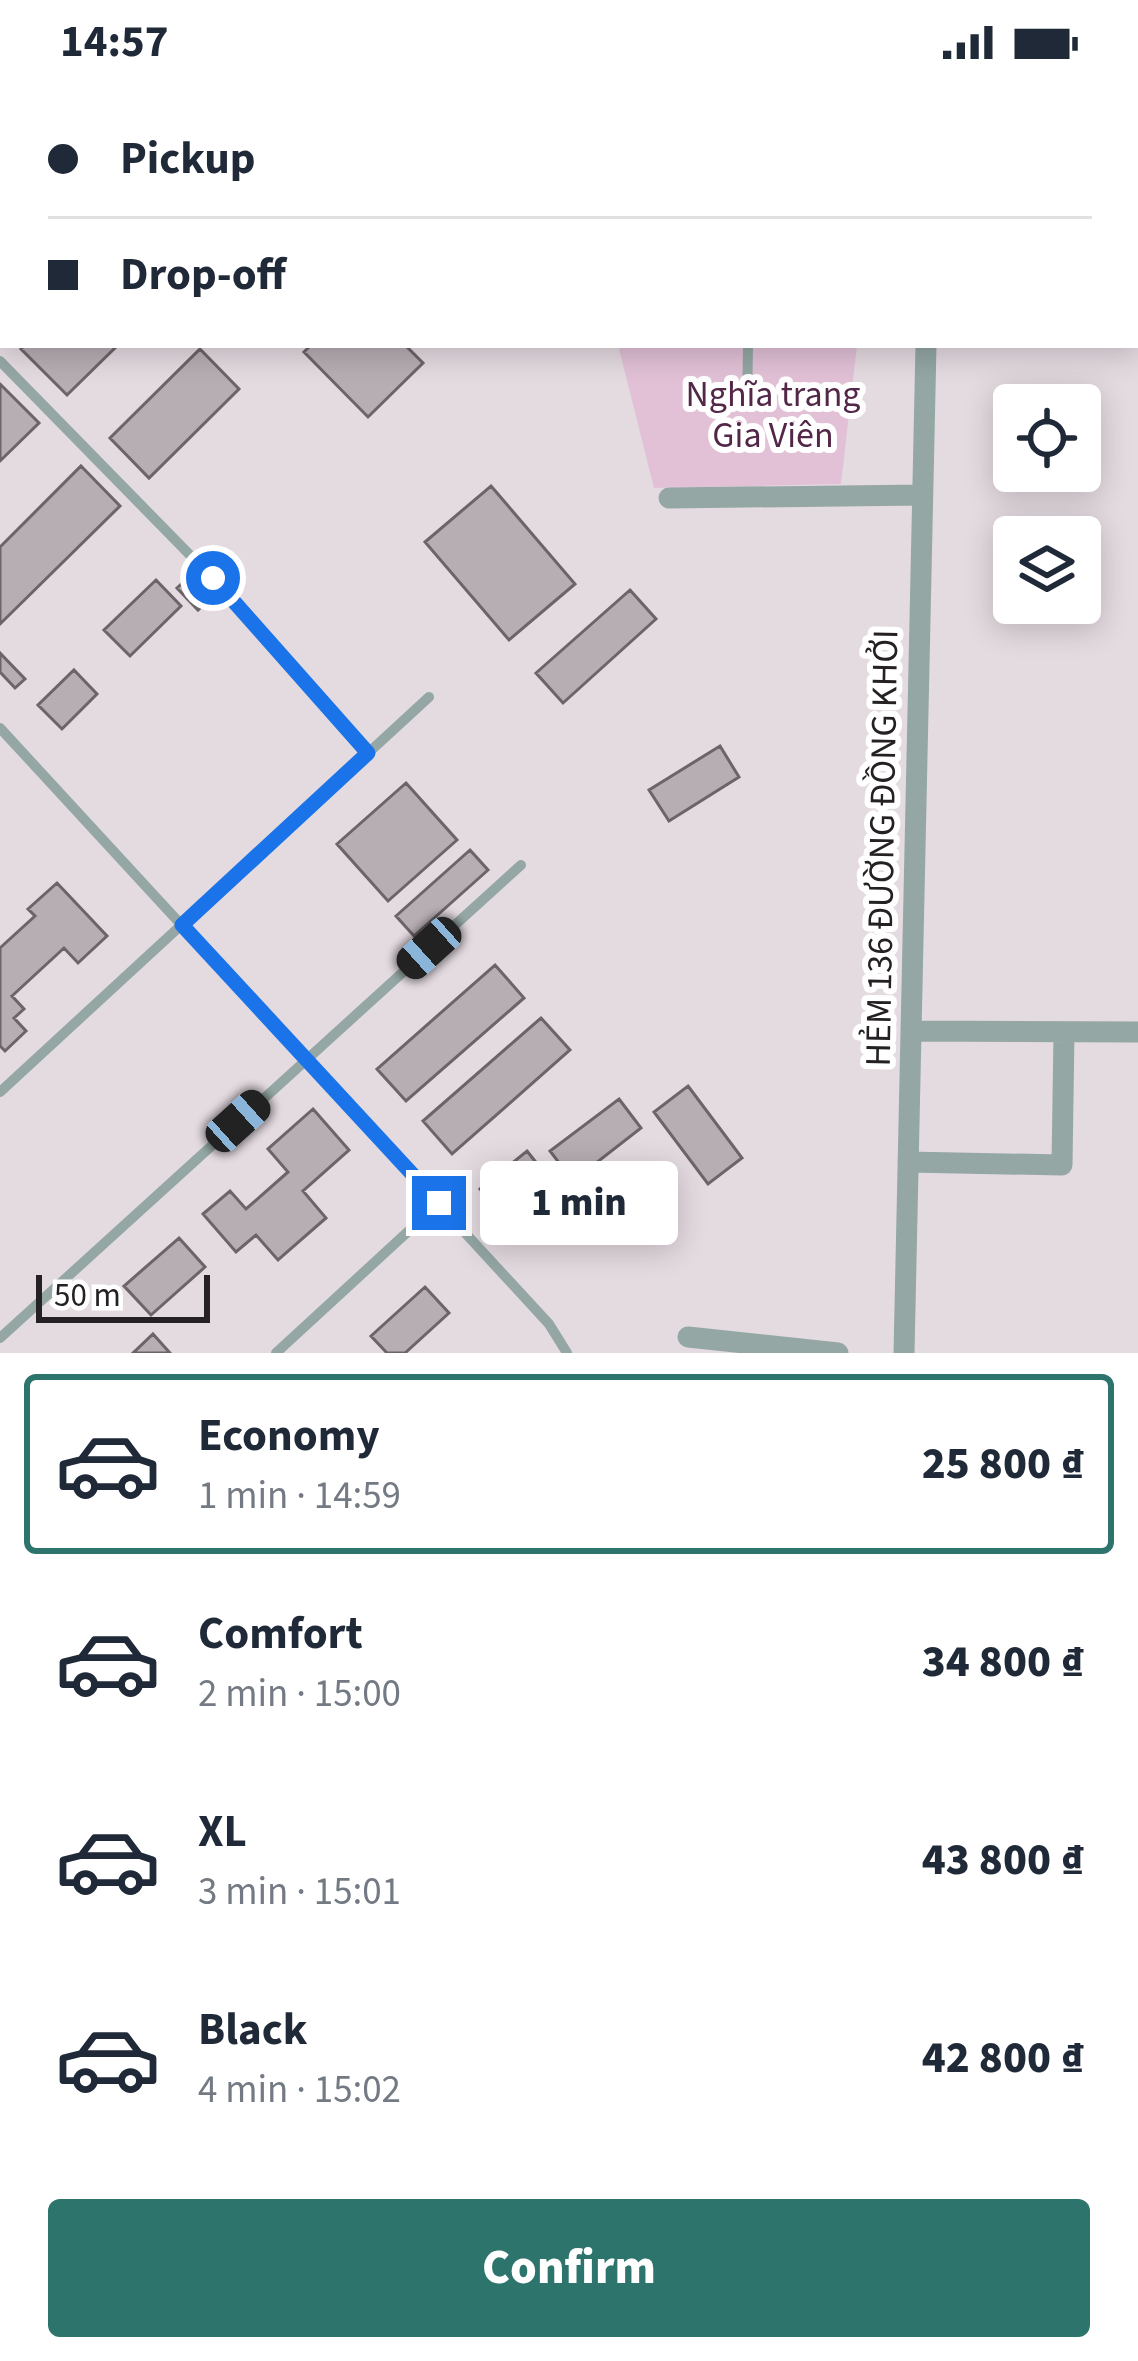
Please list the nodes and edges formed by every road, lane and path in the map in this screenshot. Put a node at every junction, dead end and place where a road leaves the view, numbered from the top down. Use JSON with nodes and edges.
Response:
{"nodes":[{"id":1,"x":748,"y":348,"type":"edge"},
{"id":2,"x":926,"y":348,"type":"edge"},
{"id":3,"x":0,"y":361,"type":"edge"},
{"id":4,"x":746,"y":406,"type":"dead end"},
{"id":5,"x":922,"y":495,"type":"junction"},
{"id":6,"x":669,"y":498,"type":"dead end"},
{"id":7,"x":429,"y":697,"type":"dead end"},
{"id":8,"x":0,"y":728,"type":"edge"},
{"id":9,"x":368,"y":753,"type":"junction"},
{"id":10,"x":520,"y":865,"type":"dead end"},
{"id":11,"x":182,"y":925,"type":"junction"},
{"id":12,"x":911,"y":1031,"type":"junction"},
{"id":13,"x":1064,"y":1032,"type":"junction"},
{"id":14,"x":1138,"y":1032,"type":"edge"},
{"id":15,"x":306,"y":1060,"type":"junction"},
{"id":16,"x":0,"y":1091,"type":"edge"},
{"id":17,"x":908,"y":1162,"type":"junction"},
{"id":18,"x":439,"y":1203,"type":"junction"},
{"id":19,"x":688,"y":1337,"type":"dead end"},
{"id":20,"x":0,"y":1338,"type":"edge"},
{"id":21,"x":276,"y":1353,"type":"edge"},
{"id":22,"x":566,"y":1353,"type":"edge"},
{"id":23,"x":838,"y":1353,"type":"edge"},
{"id":24,"x":904,"y":1353,"type":"edge"}],
"edges":[{"from":1,"to":4,"type":"lane"},
{"from":2,"to":5,"type":"street","name":"HẺM 136 ĐƯỜNG ĐỒNG KHỞI"},
{"from":3,"to":9,"type":"lane"},
{"from":5,"to":6,"type":"street"},
{"from":5,"to":12,"type":"street","name":"HẺM 136 ĐƯỜNG ĐỒNG KHỞI"},
{"from":7,"to":9,"type":"lane"},
{"from":8,"to":11,"type":"lane"},
{"from":9,"to":11,"type":"lane"},
{"from":10,"to":15,"type":"lane"},
{"from":11,"to":15,"type":"lane"},
{"from":11,"to":16,"type":"lane"},
{"from":12,"to":13,"type":"street"},
{"from":12,"to":17,"type":"street","name":"HẺM 136 ĐƯỜNG ĐỒNG KHỞI"},
{"from":13,"to":14,"type":"street"},
{"from":13,"to":17,"type":"street"},
{"from":15,"to":18,"type":"lane"},
{"from":15,"to":20,"type":"lane"},
{"from":17,"to":24,"type":"street","name":"HẺM 136 ĐƯỜNG ĐỒNG KHỞI"},
{"from":18,"to":21,"type":"lane"},
{"from":18,"to":22,"type":"lane"},
{"from":19,"to":23,"type":"street"}]}
